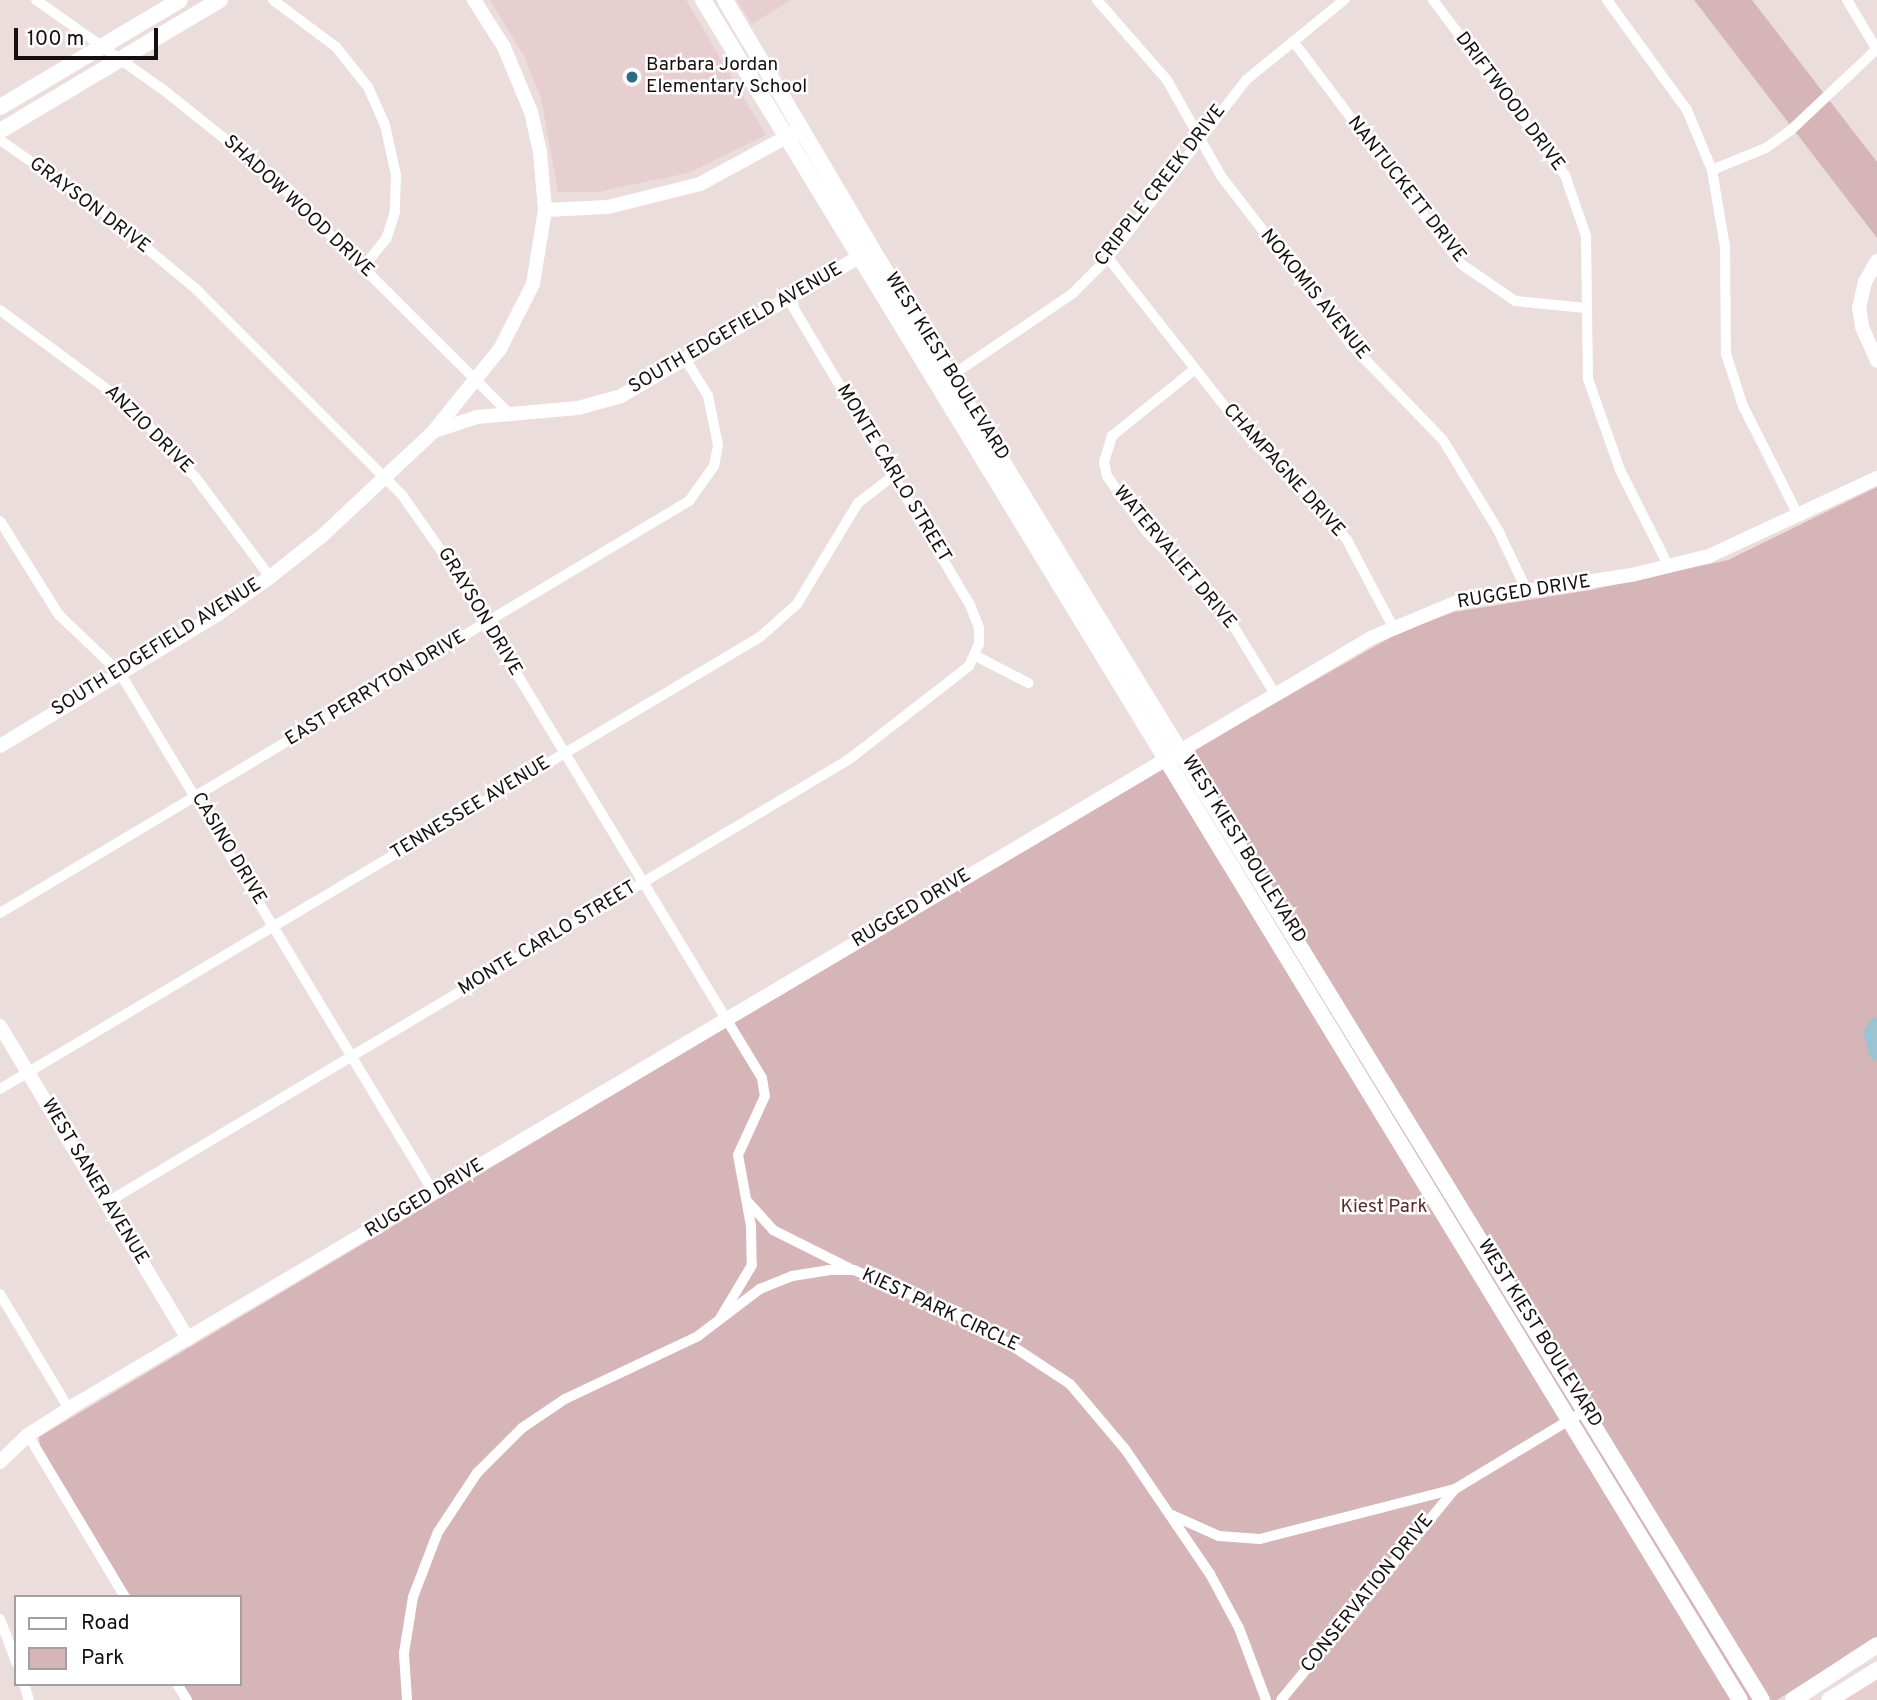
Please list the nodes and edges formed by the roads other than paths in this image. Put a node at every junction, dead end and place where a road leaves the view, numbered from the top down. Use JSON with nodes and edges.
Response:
{"nodes":[{"id":1,"x":36,"y":0,"type":"edge"},
{"id":2,"x":180,"y":0,"type":"edge"},
{"id":3,"x":220,"y":0,"type":"edge"},
{"id":4,"x":273,"y":0,"type":"edge"},
{"id":5,"x":474,"y":0,"type":"edge"},
{"id":6,"x":703,"y":0,"type":"edge"},
{"id":7,"x":724,"y":0,"type":"edge"},
{"id":8,"x":1097,"y":0,"type":"edge"},
{"id":9,"x":1344,"y":0,"type":"edge"},
{"id":10,"x":1433,"y":0,"type":"edge"},
{"id":11,"x":1607,"y":0,"type":"edge"},
{"id":12,"x":1847,"y":0,"type":"edge"},
{"id":13,"x":747,"y":38,"type":"junction"},
{"id":14,"x":1293,"y":41,"type":"junction"},
{"id":15,"x":104,"y":46,"type":"junction"},
{"id":16,"x":732,"y":48,"type":"junction"},
{"id":17,"x":1877,"y":50,"type":"edge"},
{"id":18,"x":121,"y":58,"type":"junction"},
{"id":19,"x":0,"y":107,"type":"edge"},
{"id":20,"x":801,"y":128,"type":"junction"},
{"id":21,"x":0,"y":131,"type":"edge"},
{"id":22,"x":1199,"y":137,"type":"junction"},
{"id":23,"x":785,"y":138,"type":"junction"},
{"id":24,"x":0,"y":140,"type":"edge"},
{"id":25,"x":1712,"y":170,"type":"junction"},
{"id":26,"x":545,"y":210,"type":"junction"},
{"id":27,"x":872,"y":249,"type":"junction"},
{"id":28,"x":857,"y":257,"type":"junction"},
{"id":29,"x":1108,"y":258,"type":"junction"},
{"id":30,"x":1877,"y":261,"type":"edge"},
{"id":31,"x":363,"y":267,"type":"junction"},
{"id":32,"x":788,"y":298,"type":"junction"},
{"id":33,"x":1586,"y":308,"type":"junction"},
{"id":34,"x":0,"y":310,"type":"edge"},
{"id":35,"x":687,"y":360,"type":"junction"},
{"id":36,"x":1877,"y":361,"type":"edge"},
{"id":37,"x":1195,"y":369,"type":"junction"},
{"id":38,"x":952,"y":376,"type":"junction"},
{"id":39,"x":473,"y":379,"type":"junction"},
{"id":40,"x":936,"y":385,"type":"junction"},
{"id":41,"x":508,"y":411,"type":"junction"},
{"id":42,"x":433,"y":432,"type":"junction"},
{"id":43,"x":893,"y":476,"type":"junction"},
{"id":44,"x":384,"y":478,"type":"junction"},
{"id":45,"x":1877,"y":478,"type":"edge"},
{"id":46,"x":1799,"y":517,"type":"junction"},
{"id":47,"x":0,"y":521,"type":"edge"},
{"id":48,"x":1066,"y":560,"type":"junction"},
{"id":49,"x":1669,"y":567,"type":"junction"},
{"id":50,"x":1051,"y":570,"type":"junction"},
{"id":51,"x":270,"y":577,"type":"junction"},
{"id":52,"x":1528,"y":590,"type":"junction"},
{"id":53,"x":486,"y":624,"type":"junction"},
{"id":54,"x":1393,"y":627,"type":"junction"},
{"id":55,"x":976,"y":656,"type":"junction"},
{"id":56,"x":120,"y":673,"type":"junction"},
{"id":57,"x":1028,"y":683,"type":"dead end"},
{"id":58,"x":1275,"y":694,"type":"junction"},
{"id":59,"x":2,"y":741,"type":"edge"},
{"id":60,"x":564,"y":754,"type":"junction"},
{"id":61,"x":1174,"y":754,"type":"junction"},
{"id":62,"x":197,"y":795,"type":"junction"},
{"id":63,"x":641,"y":884,"type":"junction"},
{"id":64,"x":0,"y":913,"type":"edge"},
{"id":65,"x":274,"y":927,"type":"junction"},
{"id":66,"x":724,"y":1021,"type":"junction"},
{"id":67,"x":0,"y":1026,"type":"edge"},
{"id":68,"x":351,"y":1056,"type":"junction"},
{"id":69,"x":28,"y":1073,"type":"junction"},
{"id":70,"x":0,"y":1089,"type":"edge"},
{"id":71,"x":434,"y":1194,"type":"junction"},
{"id":72,"x":748,"y":1202,"type":"junction"},
{"id":73,"x":106,"y":1203,"type":"junction"},
{"id":74,"x":854,"y":1270,"type":"junction"},
{"id":75,"x":0,"y":1294,"type":"edge"},
{"id":76,"x":721,"y":1317,"type":"junction"},
{"id":77,"x":188,"y":1339,"type":"junction"},
{"id":78,"x":69,"y":1409,"type":"junction"},
{"id":79,"x":1586,"y":1410,"type":"junction"},
{"id":80,"x":1569,"y":1420,"type":"junction"},
{"id":81,"x":28,"y":1435,"type":"junction"},
{"id":82,"x":0,"y":1462,"type":"edge"},
{"id":83,"x":1455,"y":1489,"type":"junction"},
{"id":84,"x":1170,"y":1514,"type":"junction"},
{"id":85,"x":124,"y":1595,"type":"edge"},
{"id":86,"x":0,"y":1619,"type":"edge"},
{"id":87,"x":1877,"y":1645,"type":"edge"},
{"id":88,"x":14,"y":1657,"type":"edge"},
{"id":89,"x":1857,"y":1658,"type":"junction"},
{"id":90,"x":1873,"y":1673,"type":"edge"},
{"id":91,"x":407,"y":1700,"type":"edge"},
{"id":92,"x":1266,"y":1700,"type":"edge"},
{"id":93,"x":1281,"y":1700,"type":"edge"},
{"id":94,"x":1740,"y":1700,"type":"edge"},
{"id":95,"x":1762,"y":1700,"type":"edge"},
{"id":96,"x":1793,"y":1700,"type":"edge"},
{"id":97,"x":1829,"y":1700,"type":"edge"}],
"edges":[{"from":1,"to":15,"type":"street","name":"SHADOW WOOD DRIVE"},
{"from":2,"to":15,"type":"main road"},
{"from":3,"to":18,"type":"main road"},
{"from":4,"to":31,"type":"street"},
{"from":5,"to":26,"type":"street","name":"SOUTH EDGEFIELD AVENUE"},
{"from":6,"to":16,"type":"main road","name":"WEST KIEST BOULEVARD"},
{"from":7,"to":13,"type":"main road","name":"WEST KIEST BOULEVARD"},
{"from":8,"to":22,"type":"street","name":"NOKOMIS AVENUE"},
{"from":9,"to":14,"type":"street","name":"CRIPPLE CREEK DRIVE"},
{"from":10,"to":33,"type":"street","name":"DRIFTWOOD DRIVE"},
{"from":11,"to":25,"type":"street"},
{"from":12,"to":17,"type":"street"},
{"from":13,"to":16,"type":"main road"},
{"from":13,"to":20,"type":"main road","name":"WEST KIEST BOULEVARD"},
{"from":14,"to":22,"type":"street","name":"CRIPPLE CREEK DRIVE"},
{"from":14,"to":33,"type":"street","name":"NANTUCKETT DRIVE"},
{"from":15,"to":18,"type":"street","name":"SHADOW WOOD DRIVE"},
{"from":15,"to":19,"type":"main road"},
{"from":16,"to":23,"type":"main road","name":"WEST KIEST BOULEVARD"},
{"from":17,"to":25,"type":"street"},
{"from":18,"to":21,"type":"main road"},
{"from":18,"to":31,"type":"street","name":"SHADOW WOOD DRIVE"},
{"from":20,"to":23,"type":"street"},
{"from":20,"to":27,"type":"main road","name":"WEST KIEST BOULEVARD"},
{"from":22,"to":29,"type":"street","name":"CRIPPLE CREEK DRIVE"},
{"from":22,"to":52,"type":"street","name":"NOKOMIS AVENUE"},
{"from":23,"to":26,"type":"street"},
{"from":23,"to":28,"type":"main road","name":"WEST KIEST BOULEVARD"},
{"from":24,"to":44,"type":"street","name":"GRAYSON DRIVE"},
{"from":25,"to":46,"type":"street"},
{"from":26,"to":39,"type":"street","name":"SOUTH EDGEFIELD AVENUE"},
{"from":27,"to":28,"type":"street","name":"SOUTH EDGEFIELD AVENUE"},
{"from":27,"to":38,"type":"main road","name":"WEST KIEST BOULEVARD"},
{"from":28,"to":32,"type":"street","name":"SOUTH EDGEFIELD AVENUE"},
{"from":28,"to":40,"type":"main road","name":"WEST KIEST BOULEVARD"},
{"from":29,"to":37,"type":"street","name":"CHAMPAGNE DRIVE"},
{"from":29,"to":38,"type":"street","name":"CRIPPLE CREEK DRIVE"},
{"from":30,"to":36,"type":"street"},
{"from":31,"to":39,"type":"street","name":"SHADOW WOOD DRIVE"},
{"from":32,"to":35,"type":"street","name":"SOUTH EDGEFIELD AVENUE"},
{"from":32,"to":43,"type":"street","name":"MONTE CARLO STREET"},
{"from":33,"to":49,"type":"street","name":"DRIFTWOOD DRIVE"},
{"from":34,"to":51,"type":"street","name":"ANZIO DRIVE"},
{"from":35,"to":41,"type":"street","name":"SOUTH EDGEFIELD AVENUE"},
{"from":35,"to":53,"type":"street","name":"EAST PERRYTON DRIVE"},
{"from":37,"to":54,"type":"street","name":"CHAMPAGNE DRIVE"},
{"from":37,"to":58,"type":"street","name":"WATERVALIET DRIVE"},
{"from":38,"to":40,"type":"street","name":"CRIPPLE CREEK DRIVE"},
{"from":38,"to":48,"type":"main road","name":"WEST KIEST BOULEVARD"},
{"from":39,"to":41,"type":"street","name":"SHADOW WOOD DRIVE"},
{"from":39,"to":42,"type":"street","name":"SOUTH EDGEFIELD AVENUE"},
{"from":40,"to":50,"type":"main road","name":"WEST KIEST BOULEVARD"},
{"from":41,"to":42,"type":"street","name":"SOUTH EDGEFIELD AVENUE"},
{"from":42,"to":44,"type":"street","name":"SOUTH EDGEFIELD AVENUE"},
{"from":43,"to":55,"type":"street","name":"MONTE CARLO STREET"},
{"from":43,"to":60,"type":"street","name":"TENNESSEE AVENUE"},
{"from":44,"to":51,"type":"street","name":"SOUTH EDGEFIELD AVENUE"},
{"from":44,"to":53,"type":"street","name":"GRAYSON DRIVE"},
{"from":45,"to":46,"type":"street","name":"RUGGED DRIVE"},
{"from":46,"to":49,"type":"street","name":"RUGGED DRIVE"},
{"from":47,"to":56,"type":"street","name":"CASINO DRIVE"},
{"from":48,"to":50,"type":"main road"},
{"from":48,"to":61,"type":"main road","name":"WEST KIEST BOULEVARD"},
{"from":49,"to":52,"type":"street","name":"RUGGED DRIVE"},
{"from":50,"to":61,"type":"main road","name":"WEST KIEST BOULEVARD"},
{"from":51,"to":56,"type":"street","name":"SOUTH EDGEFIELD AVENUE"},
{"from":52,"to":54,"type":"street","name":"RUGGED DRIVE"},
{"from":53,"to":60,"type":"street","name":"GRAYSON DRIVE"},
{"from":53,"to":62,"type":"street","name":"EAST PERRYTON DRIVE"},
{"from":54,"to":58,"type":"street","name":"RUGGED DRIVE"},
{"from":55,"to":57,"type":"street"},
{"from":55,"to":63,"type":"street","name":"MONTE CARLO STREET"},
{"from":56,"to":59,"type":"street","name":"SOUTH EDGEFIELD AVENUE"},
{"from":56,"to":62,"type":"street","name":"CASINO DRIVE"},
{"from":58,"to":61,"type":"street","name":"RUGGED DRIVE"},
{"from":60,"to":63,"type":"street","name":"GRAYSON DRIVE"},
{"from":60,"to":65,"type":"street","name":"TENNESSEE AVENUE"},
{"from":61,"to":66,"type":"street","name":"RUGGED DRIVE"},
{"from":61,"to":79,"type":"main road","name":"WEST KIEST BOULEVARD"},
{"from":61,"to":80,"type":"main road","name":"WEST KIEST BOULEVARD"},
{"from":62,"to":64,"type":"street","name":"EAST PERRYTON DRIVE"},
{"from":62,"to":65,"type":"street","name":"CASINO DRIVE"},
{"from":63,"to":66,"type":"street","name":"GRAYSON DRIVE"},
{"from":63,"to":68,"type":"street","name":"MONTE CARLO STREET"},
{"from":65,"to":68,"type":"street","name":"CASINO DRIVE"},
{"from":65,"to":69,"type":"street","name":"TENNESSEE AVENUE"},
{"from":66,"to":71,"type":"street","name":"RUGGED DRIVE"},
{"from":66,"to":72,"type":"street","name":"GRAYSON DRIVE"},
{"from":67,"to":69,"type":"street","name":"WEST SANER AVENUE"},
{"from":68,"to":71,"type":"street","name":"CASINO DRIVE"},
{"from":68,"to":73,"type":"street","name":"MONTE CARLO STREET"},
{"from":69,"to":70,"type":"street","name":"TENNESSEE AVENUE"},
{"from":69,"to":73,"type":"street","name":"WEST SANER AVENUE"},
{"from":71,"to":77,"type":"street","name":"RUGGED DRIVE"},
{"from":72,"to":74,"type":"street","name":"GRAYSON DRIVE"},
{"from":72,"to":76,"type":"street","name":"GRAYSON DRIVE"},
{"from":73,"to":77,"type":"street","name":"WEST SANER AVENUE"},
{"from":74,"to":76,"type":"street","name":"KIEST PARK CIRCLE"},
{"from":74,"to":84,"type":"street","name":"KIEST PARK CIRCLE"},
{"from":75,"to":78,"type":"street"},
{"from":76,"to":91,"type":"street","name":"KIEST PARK CIRCLE"},
{"from":77,"to":78,"type":"street","name":"RUGGED DRIVE"},
{"from":78,"to":81,"type":"street","name":"RUGGED DRIVE"},
{"from":79,"to":80,"type":"street","name":"CONSERVATION DRIVE"},
{"from":79,"to":95,"type":"main road","name":"WEST KIEST BOULEVARD"},
{"from":80,"to":83,"type":"street","name":"CONSERVATION DRIVE"},
{"from":80,"to":94,"type":"main road","name":"WEST KIEST BOULEVARD"},
{"from":81,"to":82,"type":"street","name":"RUGGED DRIVE"},
{"from":81,"to":85,"type":"street"},
{"from":83,"to":84,"type":"street","name":"CONSERVATION DRIVE"},
{"from":83,"to":93,"type":"street","name":"CONSERVATION DRIVE"},
{"from":84,"to":92,"type":"street","name":"KIEST PARK CIRCLE"},
{"from":86,"to":88,"type":"street"},
{"from":87,"to":89,"type":"main road"},
{"from":89,"to":90,"type":"main road"},
{"from":89,"to":96,"type":"main road"},
{"from":90,"to":97,"type":"main road"}]}
